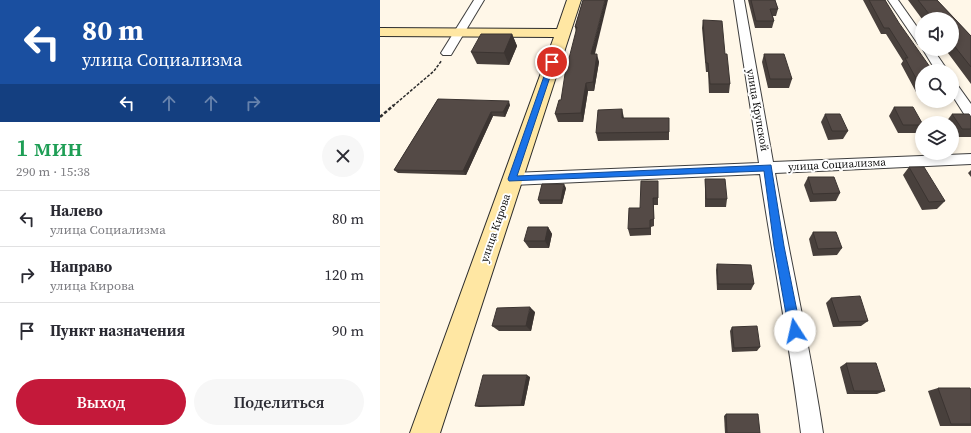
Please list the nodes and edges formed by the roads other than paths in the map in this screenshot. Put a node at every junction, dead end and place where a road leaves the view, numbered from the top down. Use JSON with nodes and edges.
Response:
{"nodes":[{"id":1,"x":479,"y":0,"type":"edge"},
{"id":2,"x":574,"y":0,"type":"edge"},
{"id":3,"x":738,"y":0,"type":"edge"},
{"id":4,"x":893,"y":0,"type":"edge"},
{"id":5,"x":380,"y":32,"type":"edge"},
{"id":6,"x":460,"y":32,"type":"junction"},
{"id":7,"x":915,"y":32,"type":"edge"},
{"id":8,"x":562,"y":33,"type":"junction"},
{"id":9,"x":446,"y":54,"type":"road end"},
{"id":10,"x":959,"y":96,"type":"edge"},
{"id":11,"x":971,"y":114,"type":"edge"},
{"id":12,"x":971,"y":158,"type":"edge"},
{"id":13,"x":768,"y":168,"type":"junction"},
{"id":14,"x":512,"y":179,"type":"junction"},
{"id":15,"x":425,"y":433,"type":"edge"},
{"id":16,"x":812,"y":433,"type":"edge"}],
"edges":[{"from":1,"to":6,"type":"street"},
{"from":2,"to":8,"type":"main road","name":"улица Кирова"},
{"from":3,"to":13,"type":"street","name":"улица Крупской"},
{"from":4,"to":7,"type":"street"},
{"from":5,"to":6,"type":"main road"},
{"from":6,"to":8,"type":"main road"},
{"from":6,"to":9,"type":"street"},
{"from":8,"to":14,"type":"main road","name":"улица Кирова"},
{"from":10,"to":11,"type":"street"},
{"from":12,"to":13,"type":"street","name":"улица Социализма"},
{"from":13,"to":14,"type":"street","name":"улица Социализма"},
{"from":13,"to":16,"type":"street","name":"улица Крупской"},
{"from":14,"to":15,"type":"main road","name":"улица Кирова"}]}
